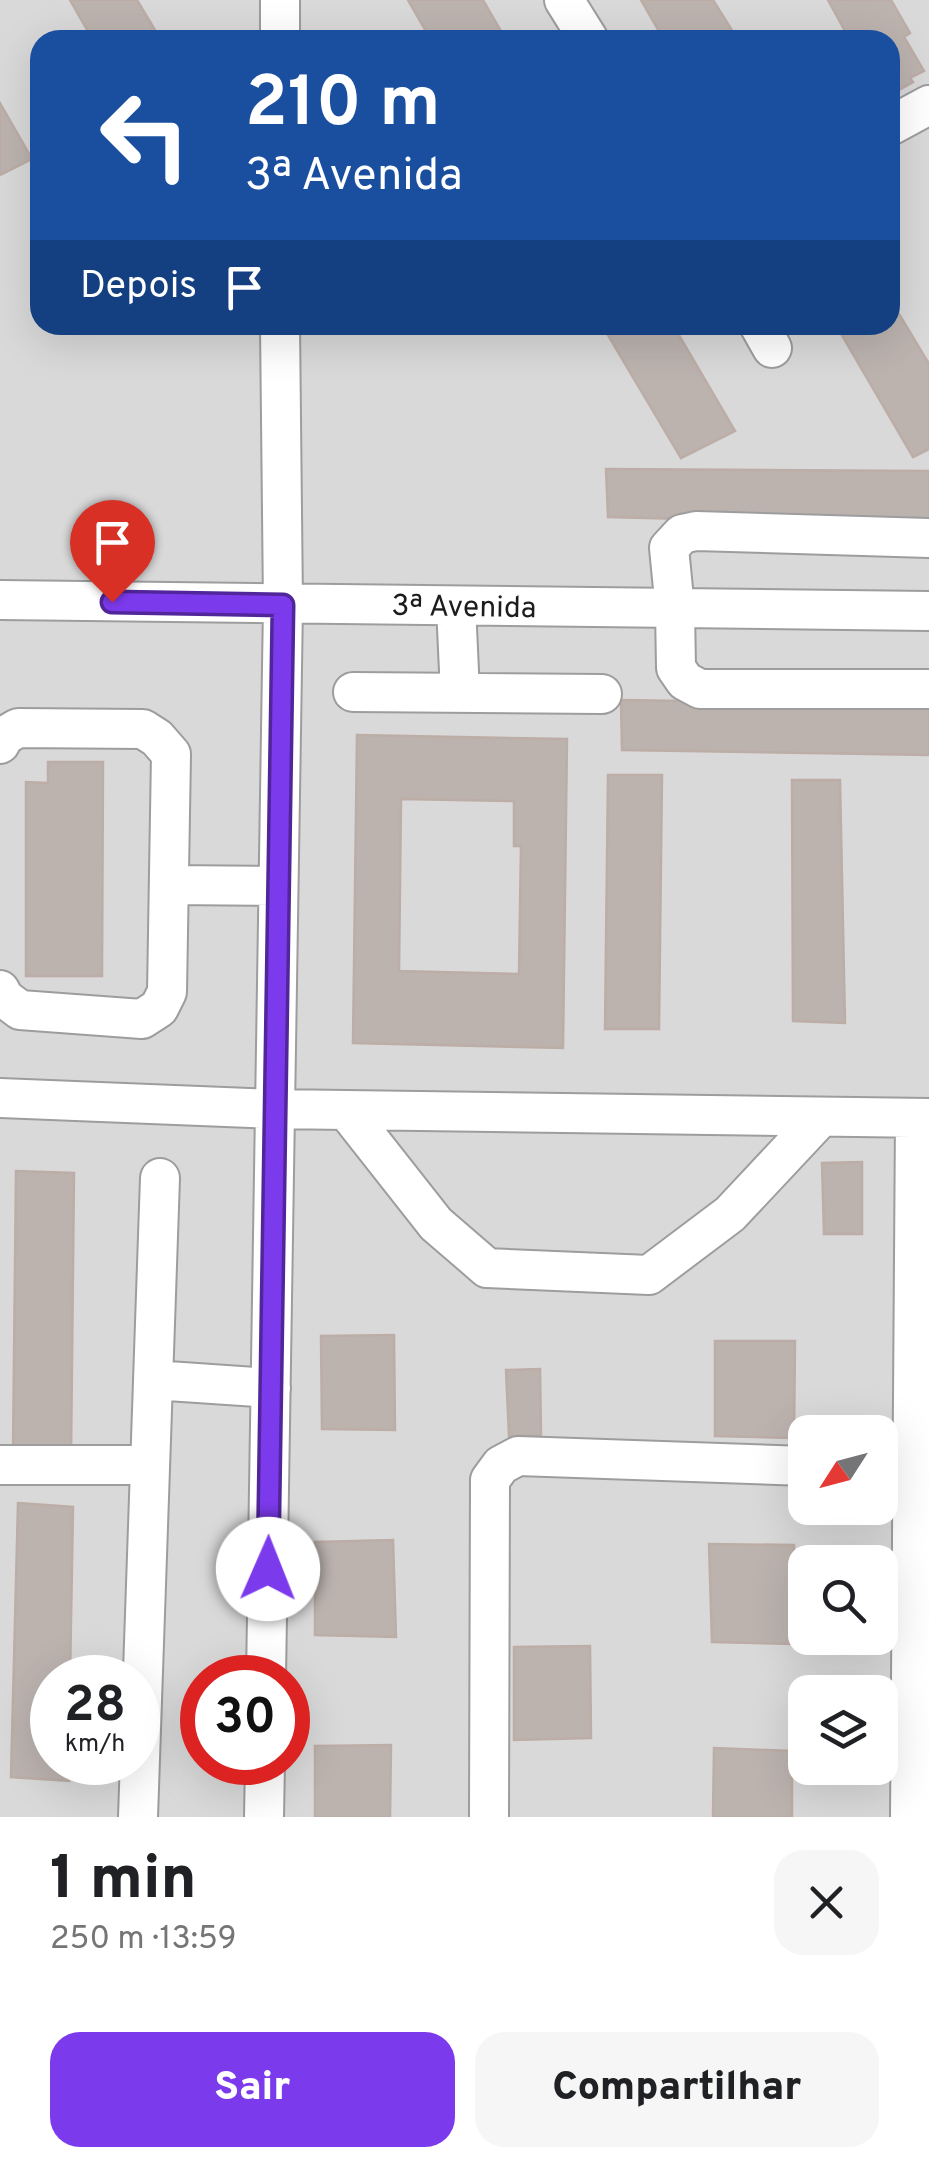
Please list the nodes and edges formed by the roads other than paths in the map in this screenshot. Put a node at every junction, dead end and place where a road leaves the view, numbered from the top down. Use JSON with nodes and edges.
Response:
{"nodes":[{"id":1,"x":280,"y":0,"type":"edge"},
{"id":2,"x":564,"y":0,"type":"edge"},
{"id":3,"x":280,"y":30,"type":"edge"},
{"id":4,"x":582,"y":30,"type":"edge"},
{"id":5,"x":929,"y":105,"type":"edge"},
{"id":6,"x":900,"y":121,"type":"edge"},
{"id":7,"x":280,"y":335,"type":"edge"},
{"id":8,"x":929,"y":538,"type":"edge"},
{"id":9,"x":0,"y":600,"type":"edge"},
{"id":10,"x":283,"y":605,"type":"junction"},
{"id":11,"x":456,"y":606,"type":"junction"},
{"id":12,"x":676,"y":609,"type":"junction"},
{"id":13,"x":929,"y":611,"type":"edge"},
{"id":14,"x":929,"y":690,"type":"edge"},
{"id":15,"x":353,"y":692,"type":"dead end"},
{"id":16,"x":460,"y":693,"type":"junction"},
{"id":17,"x":602,"y":694,"type":"dead end"},
{"id":18,"x":0,"y":744,"type":"edge"},
{"id":19,"x":170,"y":885,"type":"junction"},
{"id":20,"x":278,"y":886,"type":"junction"},
{"id":21,"x":0,"y":990,"type":"edge"},
{"id":22,"x":0,"y":1098,"type":"edge"},
{"id":23,"x":274,"y":1110,"type":"junction"},
{"id":24,"x":347,"y":1110,"type":"junction"},
{"id":25,"x":821,"y":1117,"type":"junction"},
{"id":26,"x":922,"y":1118,"type":"edge"},
{"id":27,"x":160,"y":1178,"type":"dead end"},
{"id":28,"x":153,"y":1380,"type":"junction"},
{"id":29,"x":271,"y":1388,"type":"junction"},
{"id":30,"x":898,"y":1442,"type":"edge"},
{"id":31,"x":150,"y":1464,"type":"junction"},
{"id":32,"x":0,"y":1465,"type":"edge"},
{"id":33,"x":788,"y":1465,"type":"edge"},
{"id":34,"x":898,"y":1519,"type":"edge"},
{"id":35,"x":266,"y":1655,"type":"edge"},
{"id":36,"x":265,"y":1785,"type":"edge"},
{"id":37,"x":138,"y":1817,"type":"edge"},
{"id":38,"x":264,"y":1817,"type":"edge"},
{"id":39,"x":489,"y":1817,"type":"edge"},
{"id":40,"x":910,"y":1817,"type":"edge"}],
"edges":[{"from":1,"to":3,"type":"street"},
{"from":2,"to":4,"type":"street"},
{"from":5,"to":6,"type":"street"},
{"from":7,"to":10,"type":"street"},
{"from":8,"to":12,"type":"street"},
{"from":9,"to":10,"type":"street","name":"3ª Avenida"},
{"from":10,"to":11,"type":"street","name":"3ª Avenida"},
{"from":10,"to":20,"type":"street"},
{"from":11,"to":12,"type":"street","name":"3ª Avenida"},
{"from":11,"to":16,"type":"street"},
{"from":12,"to":13,"type":"street","name":"3ª Avenida"},
{"from":12,"to":14,"type":"street"},
{"from":15,"to":16,"type":"street"},
{"from":16,"to":17,"type":"street"},
{"from":18,"to":19,"type":"street"},
{"from":19,"to":20,"type":"street"},
{"from":19,"to":21,"type":"street"},
{"from":20,"to":23,"type":"street"},
{"from":22,"to":23,"type":"street"},
{"from":23,"to":24,"type":"street"},
{"from":23,"to":29,"type":"street"},
{"from":24,"to":25,"type":"street"},
{"from":24,"to":25,"type":"street"},
{"from":25,"to":26,"type":"street"},
{"from":26,"to":30,"type":"street"},
{"from":27,"to":28,"type":"street"},
{"from":28,"to":29,"type":"street"},
{"from":28,"to":31,"type":"street"},
{"from":29,"to":35,"type":"street"},
{"from":31,"to":32,"type":"street"},
{"from":31,"to":37,"type":"street"},
{"from":33,"to":39,"type":"street"},
{"from":34,"to":40,"type":"street"},
{"from":36,"to":38,"type":"street"}]}
